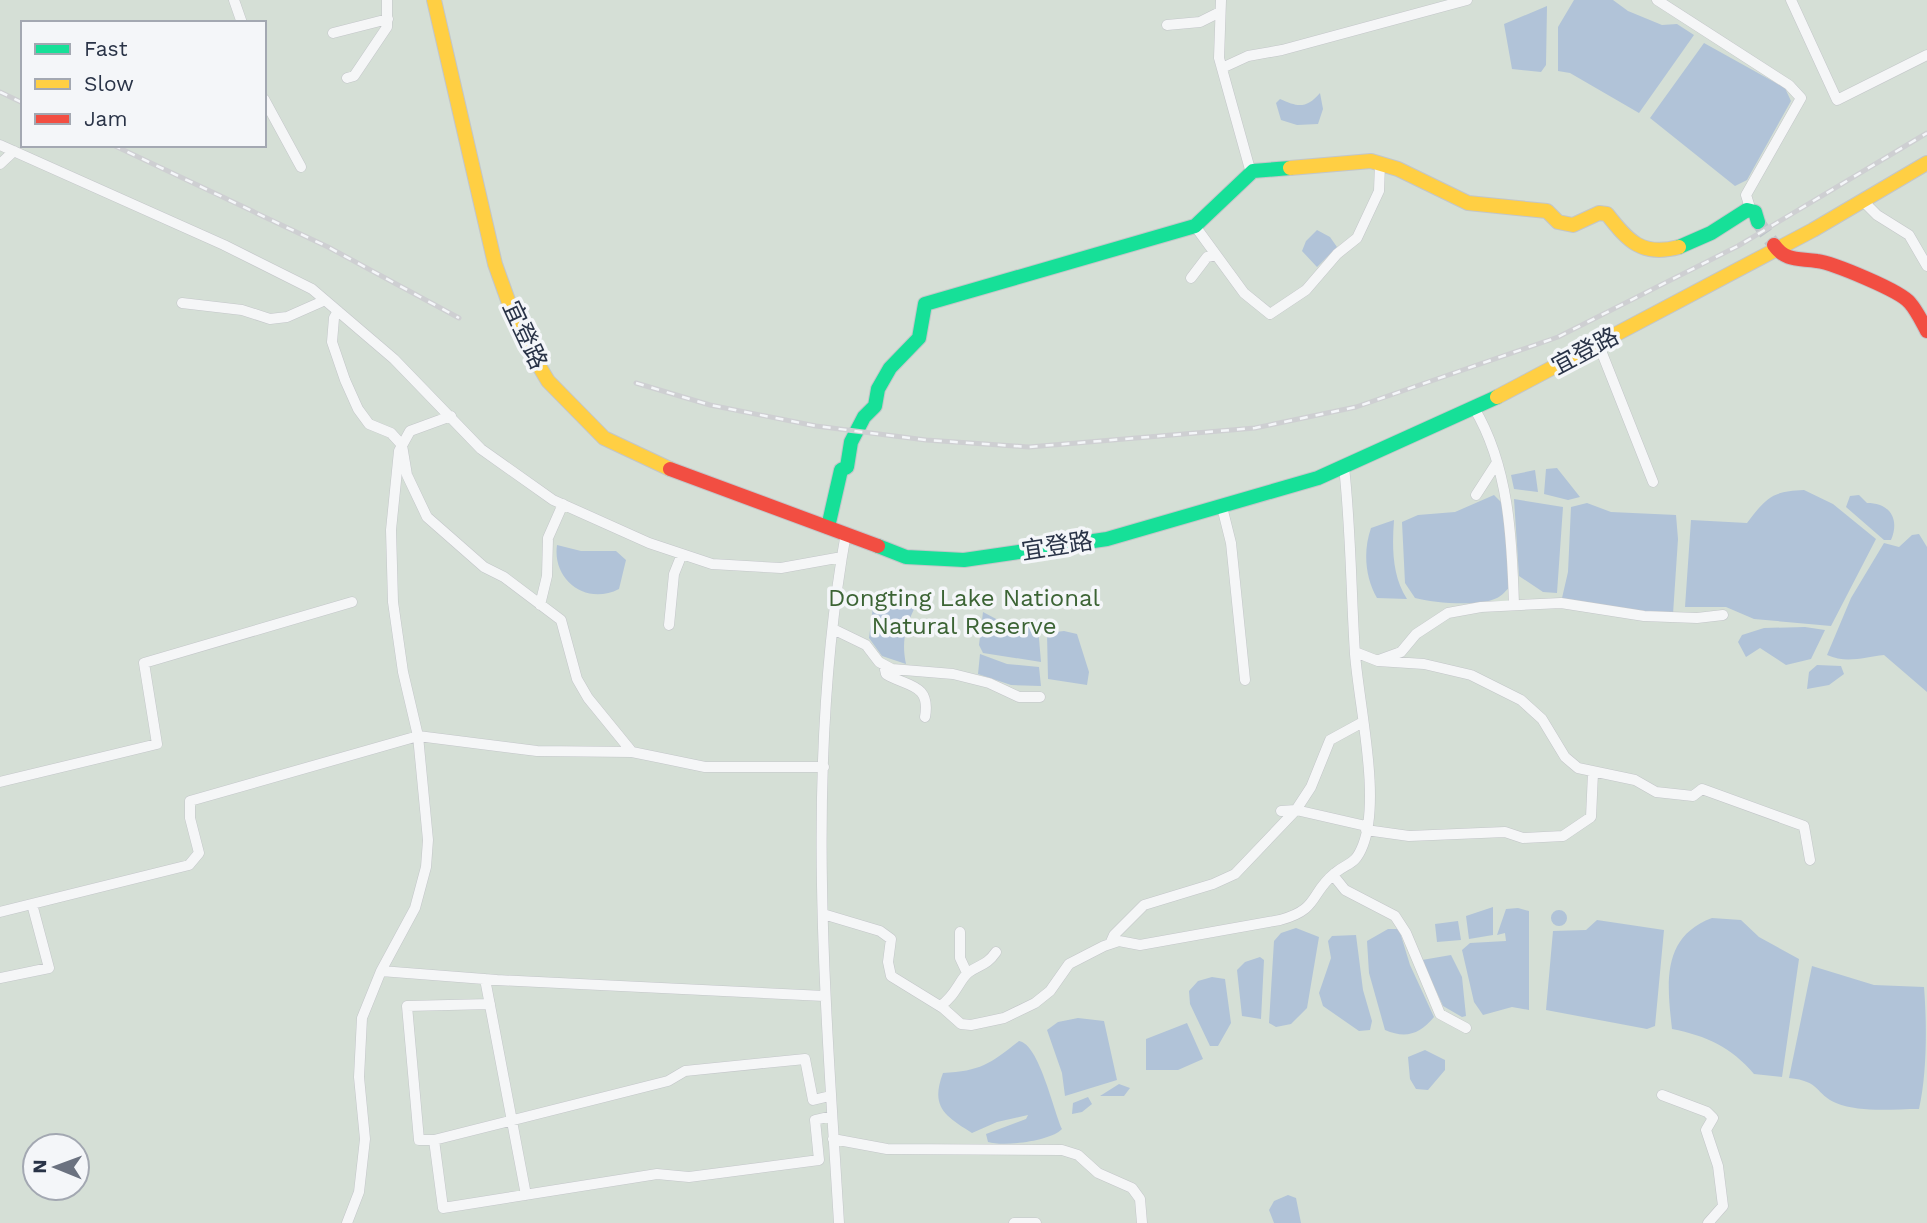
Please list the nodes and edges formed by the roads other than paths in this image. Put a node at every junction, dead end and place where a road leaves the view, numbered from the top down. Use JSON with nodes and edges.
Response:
{"nodes":[{"id":1,"x":234,"y":0,"type":"edge"},
{"id":2,"x":387,"y":0,"type":"edge"},
{"id":3,"x":433,"y":0,"type":"edge"},
{"id":4,"x":1221,"y":0,"type":"edge"},
{"id":5,"x":1467,"y":0,"type":"edge"},
{"id":6,"x":1657,"y":0,"type":"edge"},
{"id":7,"x":1791,"y":0,"type":"edge"},
{"id":8,"x":1220,"y":12,"type":"junction"},
{"id":9,"x":388,"y":19,"type":"junction"},
{"id":10,"x":241,"y":21,"type":"edge"},
{"id":11,"x":1167,"y":25,"type":"dead end"},
{"id":12,"x":333,"y":33,"type":"dead end"},
{"id":13,"x":1927,"y":55,"type":"edge"},
{"id":14,"x":1222,"y":68,"type":"junction"},
{"id":15,"x":347,"y":78,"type":"dead end"},
{"id":16,"x":266,"y":103,"type":"edge"},
{"id":17,"x":0,"y":145,"type":"edge"},
{"id":18,"x":14,"y":151,"type":"junction"},
{"id":19,"x":1927,"y":163,"type":"edge"},
{"id":20,"x":0,"y":164,"type":"edge"},
{"id":21,"x":1380,"y":164,"type":"junction"},
{"id":22,"x":301,"y":167,"type":"dead end"},
{"id":23,"x":1251,"y":173,"type":"junction"},
{"id":24,"x":1863,"y":201,"type":"junction"},
{"id":25,"x":1755,"y":216,"type":"joint"},
{"id":26,"x":1195,"y":226,"type":"junction"},
{"id":27,"x":1776,"y":248,"type":"junction"},
{"id":28,"x":1216,"y":255,"type":"junction"},
{"id":29,"x":1927,"y":267,"type":"edge"},
{"id":30,"x":1191,"y":278,"type":"dead end"},
{"id":31,"x":321,"y":302,"type":"dead end"},
{"id":32,"x":182,"y":303,"type":"dead end"},
{"id":33,"x":338,"y":312,"type":"junction"},
{"id":34,"x":1927,"y":331,"type":"edge"},
{"id":35,"x":1598,"y":343,"type":"junction"},
{"id":36,"x":1474,"y":408,"type":"junction"},
{"id":37,"x":451,"y":416,"type":"junction"},
{"id":38,"x":402,"y":445,"type":"junction"},
{"id":39,"x":1496,"y":464,"type":"junction"},
{"id":40,"x":1344,"y":467,"type":"junction"},
{"id":41,"x":1653,"y":482,"type":"dead end"},
{"id":42,"x":1476,"y":495,"type":"dead end"},
{"id":43,"x":563,"y":504,"type":"junction"},
{"id":44,"x":1222,"y":507,"type":"junction"},
{"id":45,"x":828,"y":527,"type":"junction"},
{"id":46,"x":846,"y":533,"type":"junction"},
{"id":47,"x":682,"y":554,"type":"junction"},
{"id":48,"x":842,"y":558,"type":"junction"},
{"id":49,"x":352,"y":602,"type":"dead end"},
{"id":50,"x":540,"y":605,"type":"junction"},
{"id":51,"x":1514,"y":605,"type":"junction"},
{"id":52,"x":1723,"y":615,"type":"dead end"},
{"id":53,"x":668,"y":625,"type":"dead end"},
{"id":54,"x":833,"y":629,"type":"junction"},
{"id":55,"x":1355,"y":652,"type":"junction"},
{"id":56,"x":1378,"y":660,"type":"junction"},
{"id":57,"x":884,"y":665,"type":"junction"},
{"id":58,"x":1245,"y":680,"type":"dead end"},
{"id":59,"x":1040,"y":697,"type":"dead end"},
{"id":60,"x":925,"y":717,"type":"dead end"},
{"id":61,"x":1363,"y":722,"type":"junction"},
{"id":62,"x":418,"y":736,"type":"junction"},
{"id":63,"x":632,"y":752,"type":"junction"},
{"id":64,"x":824,"y":768,"type":"junction"},
{"id":65,"x":1593,"y":772,"type":"junction"},
{"id":66,"x":0,"y":782,"type":"edge"},
{"id":67,"x":1296,"y":810,"type":"junction"},
{"id":68,"x":1281,"y":811,"type":"dead end"},
{"id":69,"x":1366,"y":828,"type":"junction"},
{"id":70,"x":1810,"y":860,"type":"dead end"},
{"id":71,"x":1333,"y":875,"type":"junction"},
{"id":72,"x":32,"y":904,"type":"junction"},
{"id":73,"x":0,"y":912,"type":"edge"},
{"id":74,"x":822,"y":914,"type":"junction"},
{"id":75,"x":960,"y":932,"type":"dead end"},
{"id":76,"x":1110,"y":944,"type":"junction"},
{"id":77,"x":996,"y":952,"type":"dead end"},
{"id":78,"x":381,"y":971,"type":"junction"},
{"id":79,"x":967,"y":973,"type":"junction"},
{"id":80,"x":0,"y":978,"type":"edge"},
{"id":81,"x":485,"y":979,"type":"junction"},
{"id":82,"x":824,"y":996,"type":"junction"},
{"id":83,"x":490,"y":1004,"type":"junction"},
{"id":84,"x":940,"y":1006,"type":"junction"},
{"id":85,"x":1466,"y":1028,"type":"dead end"},
{"id":86,"x":1662,"y":1095,"type":"dead end"},
{"id":87,"x":831,"y":1096,"type":"junction"},
{"id":88,"x":813,"y":1100,"type":"junction"},
{"id":89,"x":832,"y":1116,"type":"junction"},
{"id":90,"x":512,"y":1119,"type":"junction"},
{"id":91,"x":815,"y":1120,"type":"junction"},
{"id":92,"x":833,"y":1139,"type":"junction"},
{"id":93,"x":434,"y":1140,"type":"junction"},
{"id":94,"x":526,"y":1195,"type":"junction"},
{"id":95,"x":347,"y":1223,"type":"edge"},
{"id":96,"x":839,"y":1223,"type":"edge"},
{"id":97,"x":1014,"y":1223,"type":"edge"},
{"id":98,"x":1036,"y":1223,"type":"edge"},
{"id":99,"x":1142,"y":1223,"type":"edge"},
{"id":100,"x":1708,"y":1223,"type":"edge"}],
"edges":[{"from":1,"to":10,"type":"street"},
{"from":2,"to":9,"type":"street"},
{"from":3,"to":45,"type":"street","name":"宜登路"},
{"from":4,"to":8,"type":"street"},
{"from":5,"to":14,"type":"street"},
{"from":6,"to":25,"type":"street"},
{"from":7,"to":13,"type":"street"},
{"from":8,"to":11,"type":"street"},
{"from":8,"to":14,"type":"street"},
{"from":9,"to":12,"type":"street"},
{"from":9,"to":15,"type":"street"},
{"from":14,"to":23,"type":"street"},
{"from":16,"to":22,"type":"street"},
{"from":17,"to":18,"type":"street"},
{"from":18,"to":20,"type":"street"},
{"from":18,"to":33,"type":"street"},
{"from":19,"to":24,"type":"street","name":"宜登路"},
{"from":21,"to":23,"type":"street"},
{"from":21,"to":25,"type":"street"},
{"from":21,"to":28,"type":"street"},
{"from":23,"to":26,"type":"street"},
{"from":24,"to":27,"type":"street","name":"宜登路"},
{"from":24,"to":29,"type":"street"},
{"from":26,"to":28,"type":"street"},
{"from":26,"to":45,"type":"street"},
{"from":27,"to":34,"type":"street"},
{"from":27,"to":35,"type":"street","name":"宜登路"},
{"from":28,"to":30,"type":"street"},
{"from":31,"to":32,"type":"street"},
{"from":33,"to":37,"type":"street"},
{"from":33,"to":38,"type":"street"},
{"from":35,"to":36,"type":"street","name":"宜登路"},
{"from":35,"to":41,"type":"street"},
{"from":36,"to":39,"type":"street"},
{"from":36,"to":40,"type":"street","name":"宜登路"},
{"from":37,"to":38,"type":"street"},
{"from":37,"to":43,"type":"street"},
{"from":38,"to":50,"type":"street"},
{"from":38,"to":62,"type":"street"},
{"from":39,"to":42,"type":"street"},
{"from":39,"to":51,"type":"street"},
{"from":40,"to":44,"type":"street","name":"宜登路"},
{"from":40,"to":55,"type":"street"},
{"from":43,"to":47,"type":"street"},
{"from":43,"to":50,"type":"street"},
{"from":44,"to":46,"type":"street","name":"宜登路"},
{"from":44,"to":58,"type":"street"},
{"from":45,"to":46,"type":"street","name":"宜登路"},
{"from":46,"to":48,"type":"street"},
{"from":47,"to":48,"type":"street"},
{"from":47,"to":53,"type":"street"},
{"from":48,"to":54,"type":"street"},
{"from":49,"to":66,"type":"street"},
{"from":50,"to":63,"type":"street"},
{"from":51,"to":52,"type":"street"},
{"from":51,"to":56,"type":"street"},
{"from":54,"to":57,"type":"street"},
{"from":54,"to":64,"type":"street"},
{"from":55,"to":56,"type":"street"},
{"from":55,"to":61,"type":"street"},
{"from":56,"to":65,"type":"street"},
{"from":57,"to":59,"type":"street"},
{"from":57,"to":60,"type":"street"},
{"from":61,"to":67,"type":"street"},
{"from":61,"to":69,"type":"street"},
{"from":62,"to":63,"type":"street"},
{"from":62,"to":72,"type":"street"},
{"from":62,"to":78,"type":"street"},
{"from":63,"to":64,"type":"street"},
{"from":64,"to":74,"type":"street"},
{"from":65,"to":69,"type":"street"},
{"from":65,"to":70,"type":"street"},
{"from":67,"to":68,"type":"street"},
{"from":67,"to":69,"type":"street"},
{"from":67,"to":76,"type":"street"},
{"from":69,"to":71,"type":"street"},
{"from":71,"to":76,"type":"street"},
{"from":71,"to":85,"type":"street"},
{"from":72,"to":73,"type":"street"},
{"from":72,"to":80,"type":"street"},
{"from":74,"to":82,"type":"street"},
{"from":74,"to":84,"type":"street"},
{"from":75,"to":79,"type":"street"},
{"from":76,"to":84,"type":"street"},
{"from":77,"to":79,"type":"street"},
{"from":78,"to":81,"type":"street"},
{"from":78,"to":95,"type":"street"},
{"from":79,"to":84,"type":"street"},
{"from":81,"to":82,"type":"street"},
{"from":81,"to":83,"type":"street"},
{"from":82,"to":87,"type":"street"},
{"from":83,"to":90,"type":"street"},
{"from":83,"to":93,"type":"street"},
{"from":86,"to":100,"type":"street"},
{"from":87,"to":88,"type":"street"},
{"from":87,"to":89,"type":"street"},
{"from":88,"to":90,"type":"street"},
{"from":88,"to":91,"type":"street"},
{"from":89,"to":91,"type":"street"},
{"from":89,"to":92,"type":"street"},
{"from":90,"to":93,"type":"street"},
{"from":90,"to":94,"type":"street"},
{"from":91,"to":94,"type":"street"},
{"from":92,"to":96,"type":"street"},
{"from":92,"to":99,"type":"street"},
{"from":93,"to":94,"type":"street"},
{"from":97,"to":98,"type":"street"}]}
